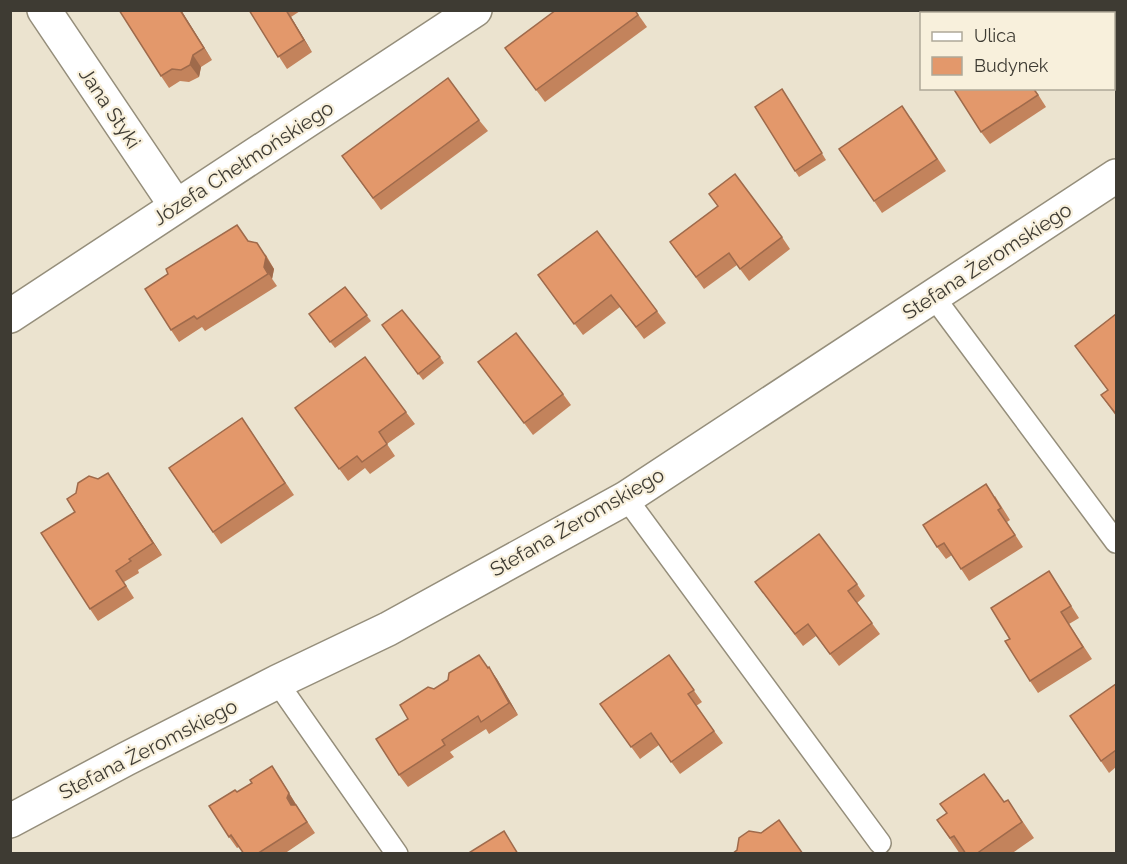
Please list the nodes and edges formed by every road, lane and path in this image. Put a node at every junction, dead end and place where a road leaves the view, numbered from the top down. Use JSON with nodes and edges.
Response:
{"nodes":[{"id":1,"x":44,"y":10,"type":"edge"},
{"id":2,"x":475,"y":10,"type":"edge"},
{"id":3,"x":1116,"y":176,"type":"edge"},
{"id":4,"x":176,"y":206,"type":"junction"},
{"id":5,"x":933,"y":296,"type":"junction"},
{"id":6,"x":10,"y":316,"type":"edge"},
{"id":7,"x":626,"y":498,"type":"junction"},
{"id":8,"x":1116,"y":542,"type":"edge"},
{"id":9,"x":277,"y":682,"type":"junction"},
{"id":10,"x":10,"y":821,"type":"edge"},
{"id":11,"x":880,"y":843,"type":"dead end"},
{"id":12,"x":397,"y":854,"type":"edge"}],
"edges":[{"from":1,"to":4,"type":"street","name":"Jana Styki"},
{"from":2,"to":4,"type":"street","name":"Józefa Chełmońskiego"},
{"from":3,"to":5,"type":"street","name":"Stefana Żeromskiego"},
{"from":4,"to":6,"type":"street","name":"Józefa Chełmońskiego"},
{"from":5,"to":7,"type":"street","name":"Stefana Żeromskiego"},
{"from":5,"to":8,"type":"lane"},
{"from":7,"to":9,"type":"street","name":"Stefana Żeromskiego"},
{"from":7,"to":11,"type":"lane"},
{"from":9,"to":10,"type":"street","name":"Stefana Żeromskiego"},
{"from":9,"to":12,"type":"lane"}]}
